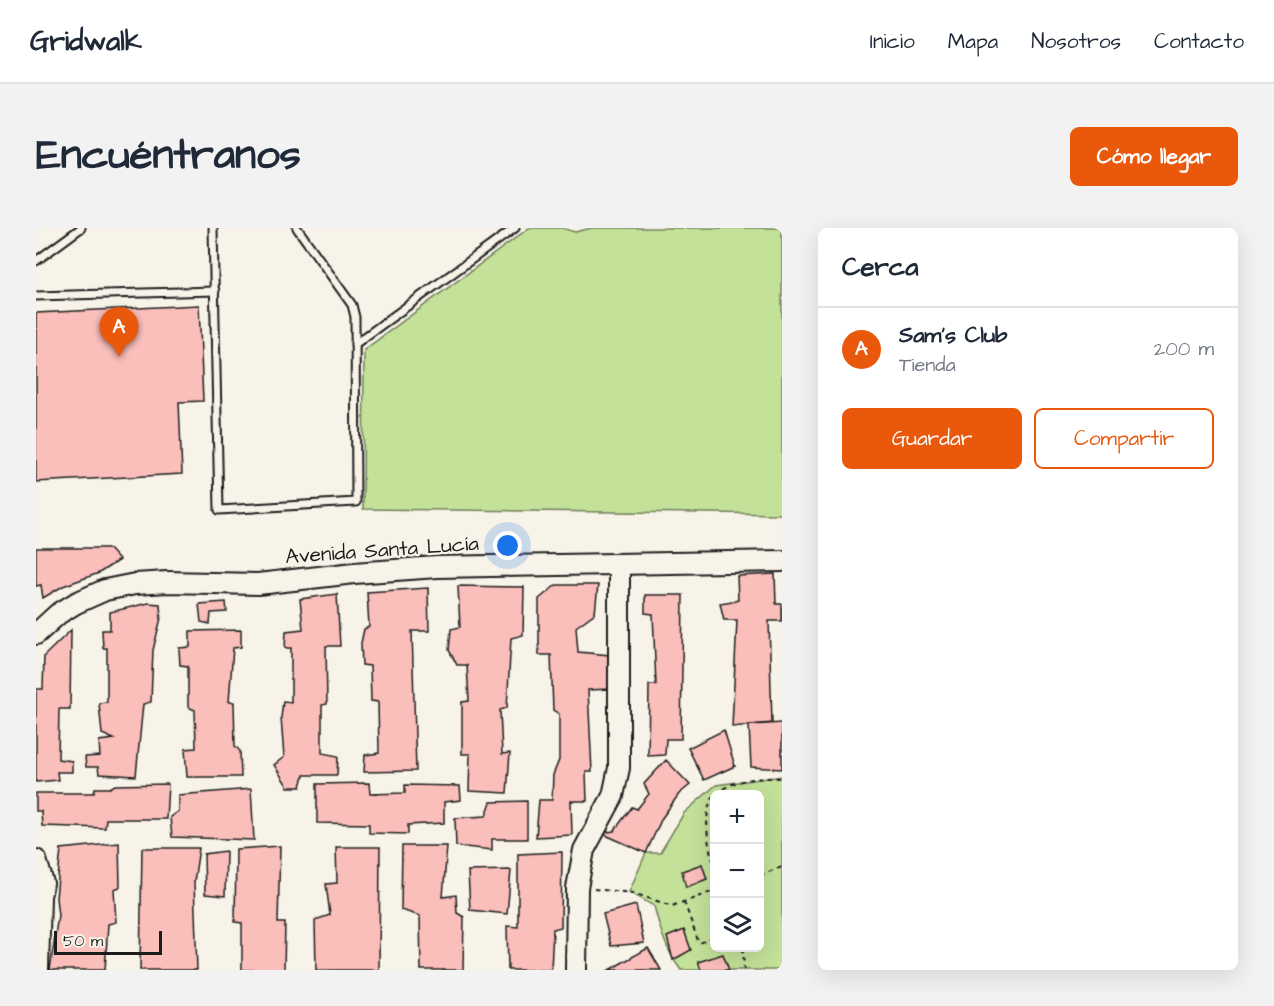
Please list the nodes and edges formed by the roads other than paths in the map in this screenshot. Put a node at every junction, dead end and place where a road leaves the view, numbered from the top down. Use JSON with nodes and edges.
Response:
{"nodes":[{"id":1,"x":81,"y":228,"type":"edge"},
{"id":2,"x":213,"y":228,"type":"edge"},
{"id":3,"x":297,"y":228,"type":"edge"},
{"id":4,"x":515,"y":228,"type":"edge"},
{"id":5,"x":36,"y":261,"type":"edge"},
{"id":6,"x":215,"y":291,"type":"junction"},
{"id":7,"x":36,"y":296,"type":"edge"},
{"id":8,"x":355,"y":344,"type":"junction"},
{"id":9,"x":782,"y":561,"type":"edge"},
{"id":10,"x":619,"y":565,"type":"junction"},
{"id":11,"x":36,"y":634,"type":"edge"},
{"id":12,"x":36,"y":860,"type":"edge"},
{"id":13,"x":38,"y":970,"type":"edge"},
{"id":14,"x":576,"y":970,"type":"edge"}],
"edges":[{"from":1,"to":5,"type":"lane"},
{"from":2,"to":6,"type":"lane"},
{"from":3,"to":8,"type":"lane"},
{"from":4,"to":8,"type":"lane"},
{"from":6,"to":7,"type":"lane"},
{"from":6,"to":8,"type":"lane"},
{"from":9,"to":10,"type":"street","name":"Avenida Santa Lucía"},
{"from":10,"to":11,"type":"street","name":"Avenida Santa Lucía"},
{"from":10,"to":14,"type":"street"},
{"from":12,"to":13,"type":"street"}]}
